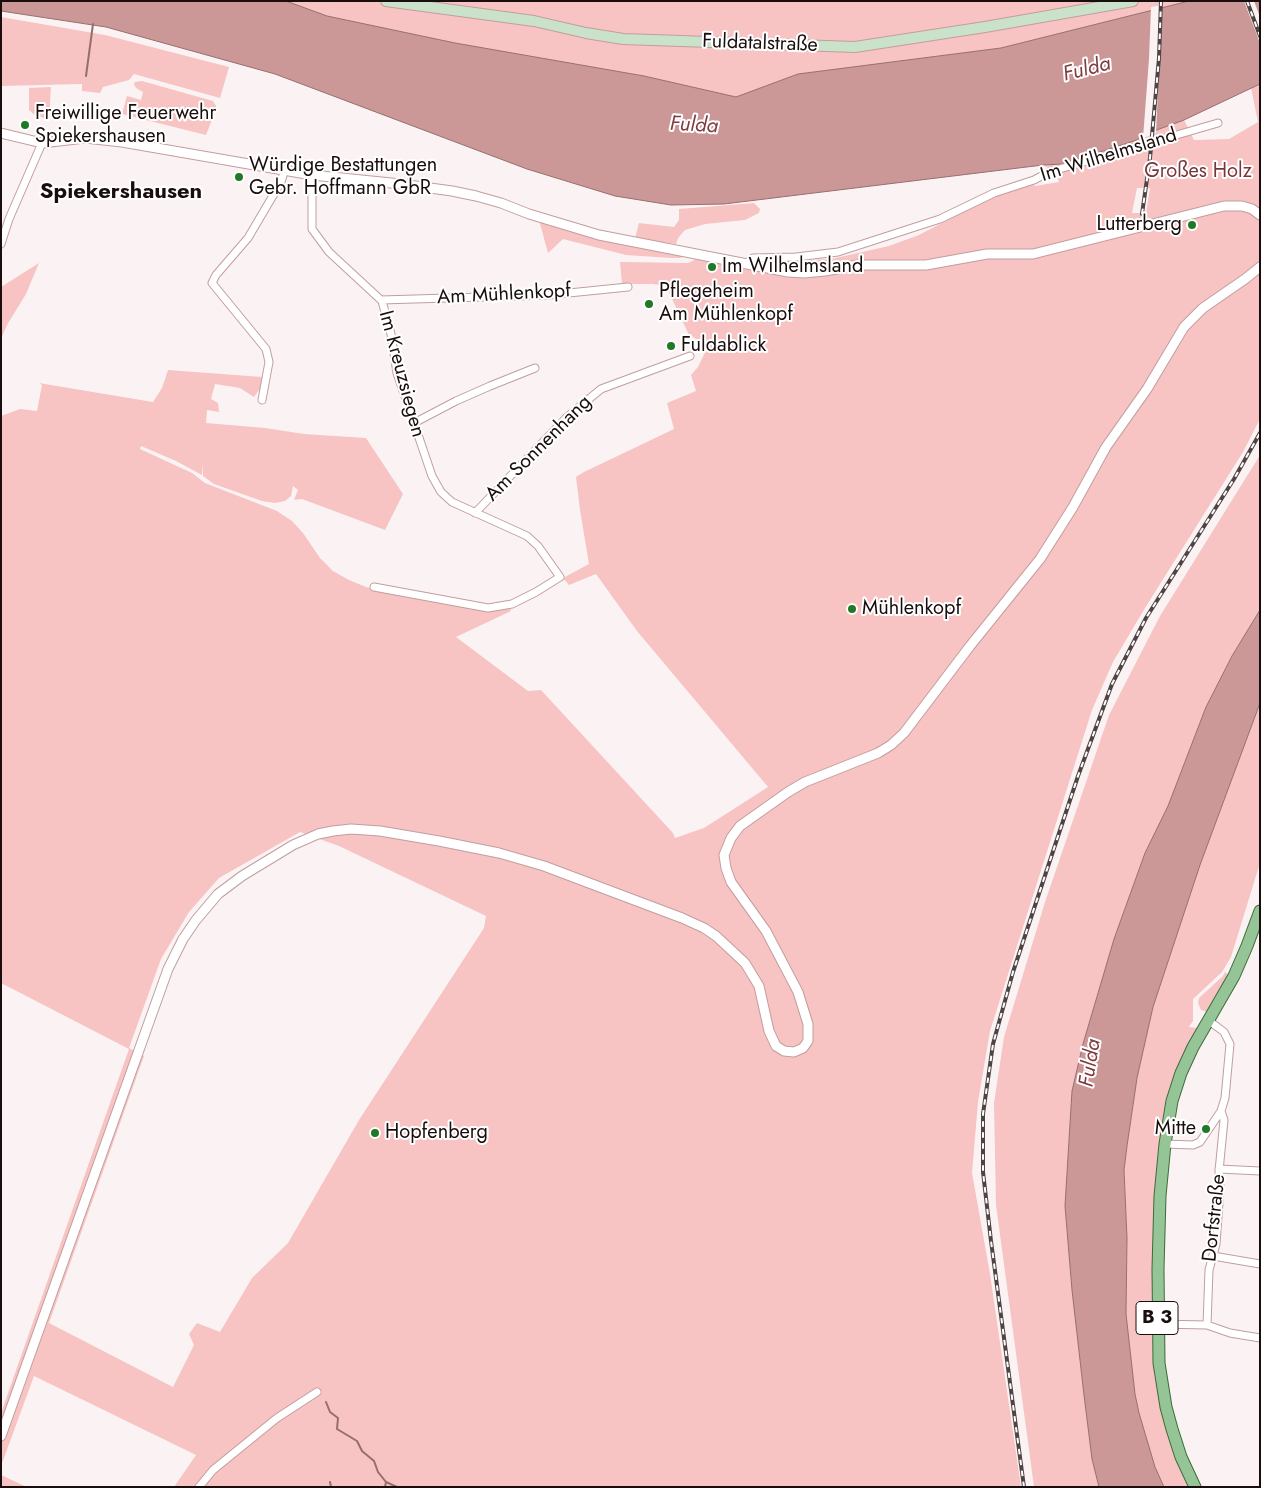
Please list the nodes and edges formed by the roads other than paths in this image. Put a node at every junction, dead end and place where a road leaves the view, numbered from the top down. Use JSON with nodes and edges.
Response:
{"nodes":[{"id":1,"x":386,"y":1,"type":"edge"},
{"id":2,"x":1133,"y":1,"type":"edge"},
{"id":3,"x":1218,"y":123,"type":"dead end"},
{"id":4,"x":1,"y":133,"type":"edge"},
{"id":5,"x":42,"y":143,"type":"junction"},
{"id":6,"x":284,"y":170,"type":"junction"},
{"id":7,"x":312,"y":175,"type":"junction"},
{"id":8,"x":1260,"y":215,"type":"edge"},
{"id":9,"x":1,"y":244,"type":"edge"},
{"id":10,"x":744,"y":264,"type":"junction"},
{"id":11,"x":1260,"y":267,"type":"edge"},
{"id":12,"x":628,"y":287,"type":"dead end"},
{"id":13,"x":381,"y":300,"type":"junction"},
{"id":14,"x":690,"y":356,"type":"dead end"},
{"id":15,"x":535,"y":368,"type":"dead end"},
{"id":16,"x":262,"y":400,"type":"dead end"},
{"id":17,"x":414,"y":423,"type":"junction"},
{"id":18,"x":475,"y":513,"type":"junction"},
{"id":19,"x":374,"y":587,"type":"dead end"},
{"id":20,"x":1260,"y":911,"type":"edge"},
{"id":21,"x":1208,"y":1020,"type":"junction"},
{"id":22,"x":1221,"y":1111,"type":"junction"},
{"id":23,"x":1165,"y":1144,"type":"junction"},
{"id":24,"x":1220,"y":1169,"type":"junction"},
{"id":25,"x":1260,"y":1171,"type":"edge"},
{"id":26,"x":1213,"y":1256,"type":"junction"},
{"id":27,"x":1260,"y":1264,"type":"edge"},
{"id":28,"x":1158,"y":1324,"type":"junction"},
{"id":29,"x":1207,"y":1325,"type":"junction"},
{"id":30,"x":1260,"y":1338,"type":"edge"},
{"id":31,"x":317,"y":1392,"type":"dead end"},
{"id":32,"x":1,"y":1436,"type":"edge"},
{"id":33,"x":199,"y":1487,"type":"edge"},
{"id":34,"x":1195,"y":1487,"type":"edge"}],
"edges":[{"from":1,"to":2,"type":"main road","name":"Fuldatalstraße"},
{"from":3,"to":10,"type":"street","name":"Im Wilhelmsland"},
{"from":4,"to":5,"type":"street"},
{"from":5,"to":6,"type":"street"},
{"from":5,"to":9,"type":"street"},
{"from":6,"to":7,"type":"street"},
{"from":6,"to":16,"type":"street"},
{"from":7,"to":10,"type":"street"},
{"from":7,"to":13,"type":"street","name":"Im Kreuzsiegen"},
{"from":8,"to":10,"type":"street"},
{"from":11,"to":32,"type":"street"},
{"from":12,"to":13,"type":"street","name":"Am Mühlenkopf"},
{"from":13,"to":17,"type":"street","name":"Im Kreuzsiegen"},
{"from":14,"to":18,"type":"street","name":"Am Sonnenhang"},
{"from":15,"to":17,"type":"street"},
{"from":17,"to":18,"type":"street","name":"Im Kreuzsiegen"},
{"from":18,"to":19,"type":"street","name":"Im Kreuzsiegen"},
{"from":20,"to":21,"type":"main road","number":"B 3"},
{"from":21,"to":22,"type":"street","name":"Dorfstraße"},
{"from":21,"to":23,"type":"main road","number":"B 3"},
{"from":22,"to":23,"type":"street","name":"Dorfstraße"},
{"from":22,"to":24,"type":"street","name":"Dorfstraße"},
{"from":23,"to":28,"type":"main road","number":"B 3"},
{"from":24,"to":25,"type":"street"},
{"from":24,"to":26,"type":"street","name":"Dorfstraße"},
{"from":26,"to":27,"type":"street"},
{"from":26,"to":29,"type":"street","name":"Dorfstraße"},
{"from":28,"to":29,"type":"street"},
{"from":28,"to":34,"type":"main road","number":"B 3"},
{"from":29,"to":30,"type":"street"},
{"from":31,"to":33,"type":"street"}]}
